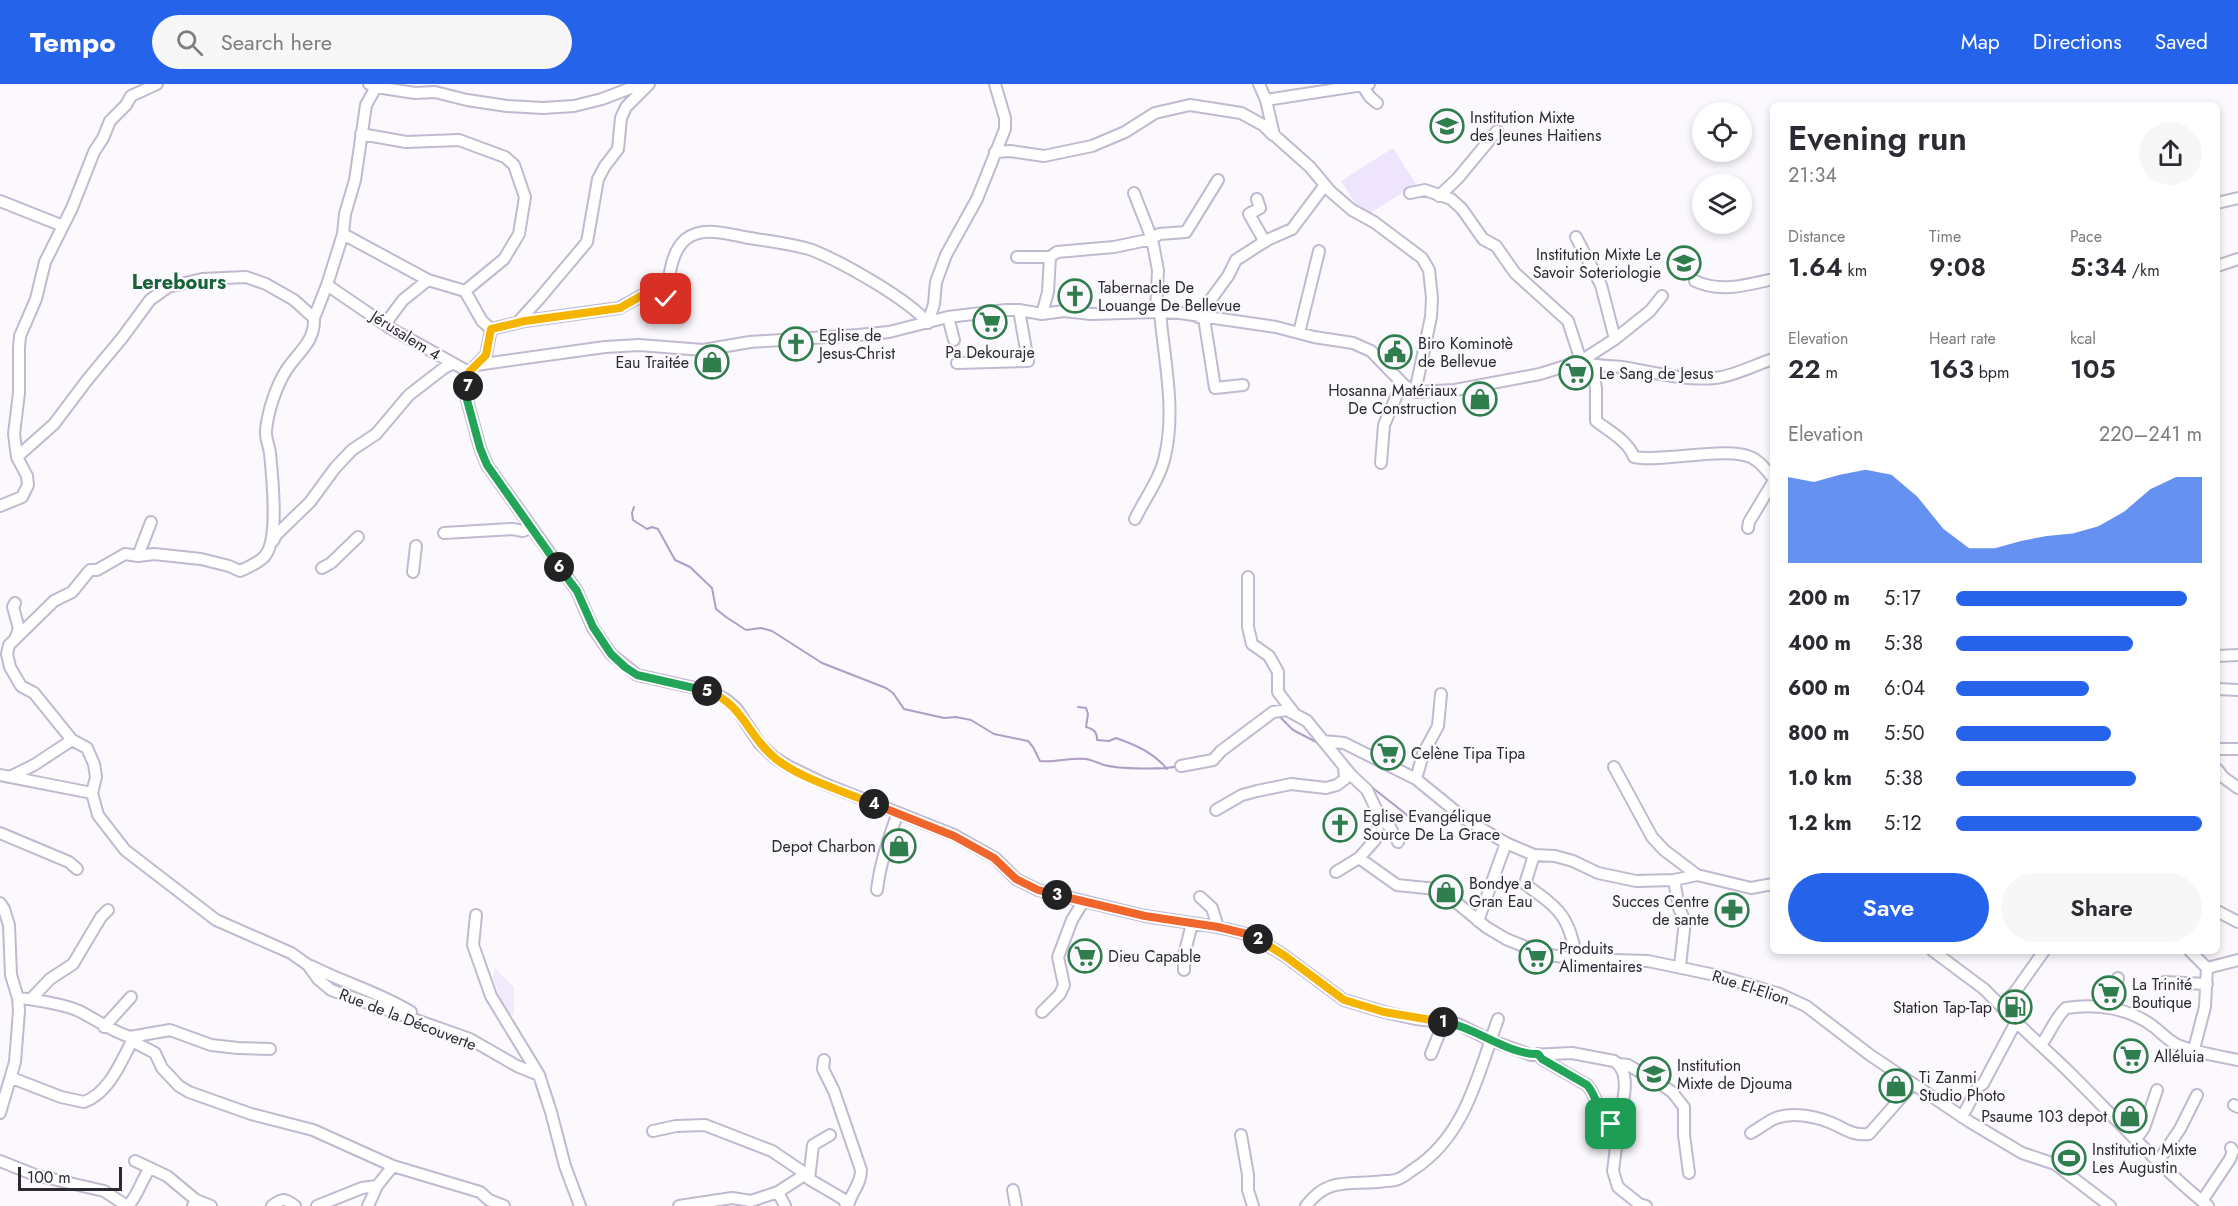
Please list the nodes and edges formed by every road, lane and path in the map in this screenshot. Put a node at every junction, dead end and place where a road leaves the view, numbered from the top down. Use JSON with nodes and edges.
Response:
{"nodes":[{"id":1,"x":157,"y":84,"type":"edge"},
{"id":2,"x":641,"y":84,"type":"edge"},
{"id":3,"x":649,"y":84,"type":"edge"},
{"id":4,"x":995,"y":84,"type":"edge"},
{"id":5,"x":1259,"y":84,"type":"edge"},
{"id":6,"x":372,"y":85,"type":"edge"},
{"id":7,"x":1366,"y":85,"type":"edge"},
{"id":8,"x":400,"y":88,"type":"edge"},
{"id":9,"x":1266,"y":100,"type":"junction"},
{"id":10,"x":1377,"y":103,"type":"dead end"},
{"id":11,"x":1497,"y":131,"type":"dead end"},
{"id":12,"x":361,"y":134,"type":"junction"},
{"id":13,"x":1274,"y":135,"type":"junction"},
{"id":14,"x":995,"y":152,"type":"junction"},
{"id":15,"x":1218,"y":180,"type":"dead end"},
{"id":16,"x":1325,"y":185,"type":"junction"},
{"id":17,"x":1134,"y":193,"type":"dead end"},
{"id":18,"x":1410,"y":193,"type":"dead end"},
{"id":19,"x":1439,"y":196,"type":"junction"},
{"id":20,"x":2238,"y":198,"type":"edge"},
{"id":21,"x":1257,"y":199,"type":"dead end"},
{"id":22,"x":0,"y":201,"type":"edge"},
{"id":23,"x":2220,"y":202,"type":"edge"},
{"id":24,"x":63,"y":226,"type":"junction"},
{"id":25,"x":343,"y":234,"type":"junction"},
{"id":26,"x":1576,"y":237,"type":"dead end"},
{"id":27,"x":1152,"y":239,"type":"junction"},
{"id":28,"x":1265,"y":242,"type":"junction"},
{"id":29,"x":1320,"y":251,"type":"dead end"},
{"id":30,"x":1017,"y":257,"type":"dead end"},
{"id":31,"x":1050,"y":257,"type":"junction"},
{"id":32,"x":2238,"y":258,"type":"edge"},
{"id":33,"x":2220,"y":265,"type":"edge"},
{"id":34,"x":428,"y":280,"type":"junction"},
{"id":35,"x":1770,"y":280,"type":"edge"},
{"id":36,"x":1695,"y":281,"type":"dead end"},
{"id":37,"x":327,"y":285,"type":"junction"},
{"id":38,"x":465,"y":291,"type":"junction"},
{"id":39,"x":1662,"y":296,"type":"dead end"},
{"id":40,"x":1019,"y":310,"type":"junction"},
{"id":41,"x":1158,"y":312,"type":"junction"},
{"id":42,"x":1042,"y":314,"type":"junction"},
{"id":43,"x":948,"y":317,"type":"junction"},
{"id":44,"x":1201,"y":317,"type":"junction"},
{"id":45,"x":314,"y":318,"type":"junction"},
{"id":46,"x":517,"y":322,"type":"junction"},
{"id":47,"x":385,"y":324,"type":"junction"},
{"id":48,"x":928,"y":324,"type":"junction"},
{"id":49,"x":491,"y":329,"type":"junction"},
{"id":50,"x":1299,"y":333,"type":"junction"},
{"id":51,"x":954,"y":339,"type":"dead end"},
{"id":52,"x":1615,"y":339,"type":"junction"},
{"id":53,"x":1770,"y":360,"type":"edge"},
{"id":54,"x":1581,"y":361,"type":"junction"},
{"id":55,"x":957,"y":363,"type":"dead end"},
{"id":56,"x":452,"y":364,"type":"junction"},
{"id":57,"x":1593,"y":366,"type":"junction"},
{"id":58,"x":473,"y":369,"type":"junction"},
{"id":59,"x":1402,"y":383,"type":"junction"},
{"id":60,"x":1243,"y":385,"type":"dead end"},
{"id":61,"x":1415,"y":392,"type":"junction"},
{"id":62,"x":17,"y":457,"type":"junction"},
{"id":63,"x":1381,"y":463,"type":"dead end"},
{"id":64,"x":1770,"y":476,"type":"edge"},
{"id":65,"x":1770,"y":485,"type":"edge"},
{"id":66,"x":0,"y":506,"type":"edge"},
{"id":67,"x":1136,"y":519,"type":"dead end"},
{"id":68,"x":151,"y":522,"type":"dead end"},
{"id":69,"x":531,"y":528,"type":"junction"},
{"id":70,"x":1748,"y":528,"type":"dead end"},
{"id":71,"x":444,"y":533,"type":"dead end"},
{"id":72,"x":358,"y":537,"type":"dead end"},
{"id":73,"x":271,"y":546,"type":"junction"},
{"id":74,"x":416,"y":546,"type":"dead end"},
{"id":75,"x":138,"y":556,"type":"junction"},
{"id":76,"x":322,"y":568,"type":"dead end"},
{"id":77,"x":413,"y":572,"type":"dead end"},
{"id":78,"x":1248,"y":577,"type":"dead end"},
{"id":79,"x":15,"y":603,"type":"dead end"},
{"id":80,"x":12,"y":642,"type":"junction"},
{"id":81,"x":0,"y":653,"type":"edge"},
{"id":82,"x":2238,"y":655,"type":"edge"},
{"id":83,"x":2220,"y":656,"type":"edge"},
{"id":84,"x":2220,"y":689,"type":"edge"},
{"id":85,"x":2238,"y":690,"type":"edge"},
{"id":86,"x":1441,"y":694,"type":"dead end"},
{"id":87,"x":1294,"y":713,"type":"junction"},
{"id":88,"x":72,"y":740,"type":"junction"},
{"id":89,"x":1323,"y":741,"type":"junction"},
{"id":90,"x":2220,"y":749,"type":"edge"},
{"id":91,"x":2238,"y":749,"type":"edge"},
{"id":92,"x":1181,"y":766,"type":"dead end"},
{"id":93,"x":1344,"y":767,"type":"junction"},
{"id":94,"x":1614,"y":767,"type":"dead end"},
{"id":95,"x":2220,"y":772,"type":"edge"},
{"id":96,"x":5,"y":776,"type":"edge"},
{"id":97,"x":1416,"y":779,"type":"junction"},
{"id":98,"x":2238,"y":788,"type":"edge"},
{"id":99,"x":92,"y":793,"type":"junction"},
{"id":100,"x":1216,"y":810,"type":"dead end"},
{"id":101,"x":898,"y":813,"type":"junction"},
{"id":102,"x":1380,"y":818,"type":"junction"},
{"id":103,"x":0,"y":833,"type":"edge"},
{"id":104,"x":1398,"y":842,"type":"dead end"},
{"id":105,"x":1506,"y":843,"type":"junction"},
{"id":106,"x":1534,"y":855,"type":"junction"},
{"id":107,"x":1359,"y":858,"type":"junction"},
{"id":108,"x":77,"y":869,"type":"dead end"},
{"id":109,"x":1336,"y":872,"type":"dead end"},
{"id":110,"x":1697,"y":875,"type":"junction"},
{"id":111,"x":1674,"y":880,"type":"junction"},
{"id":112,"x":1770,"y":885,"type":"edge"},
{"id":113,"x":877,"y":890,"type":"dead end"},
{"id":114,"x":1200,"y":897,"type":"dead end"},
{"id":115,"x":1083,"y":902,"type":"junction"},
{"id":116,"x":0,"y":903,"type":"edge"},
{"id":117,"x":108,"y":910,"type":"dead end"},
{"id":118,"x":2220,"y":913,"type":"edge"},
{"id":119,"x":476,"y":915,"type":"dead end"},
{"id":120,"x":1478,"y":921,"type":"junction"},
{"id":121,"x":2238,"y":922,"type":"edge"},
{"id":122,"x":1192,"y":924,"type":"junction"},
{"id":123,"x":1218,"y":927,"type":"junction"},
{"id":124,"x":5,"y":946,"type":"edge"},
{"id":125,"x":1938,"y":954,"type":"edge"},
{"id":126,"x":2042,"y":954,"type":"edge"},
{"id":127,"x":2193,"y":954,"type":"edge"},
{"id":128,"x":1577,"y":959,"type":"junction"},
{"id":129,"x":2238,"y":960,"type":"edge"},
{"id":130,"x":1680,"y":966,"type":"junction"},
{"id":131,"x":2207,"y":968,"type":"junction"},
{"id":132,"x":1184,"y":970,"type":"dead end"},
{"id":133,"x":2118,"y":978,"type":"dead end"},
{"id":134,"x":2164,"y":982,"type":"dead end"},
{"id":135,"x":2206,"y":984,"type":"junction"},
{"id":136,"x":18,"y":998,"type":"junction"},
{"id":137,"x":127,"y":998,"type":"dead end"},
{"id":138,"x":31,"y":999,"type":"junction"},
{"id":139,"x":2001,"y":1005,"type":"junction"},
{"id":140,"x":2111,"y":1008,"type":"junction"},
{"id":141,"x":1042,"y":1012,"type":"dead end"},
{"id":142,"x":1498,"y":1019,"type":"dead end"},
{"id":143,"x":1444,"y":1022,"type":"junction"},
{"id":144,"x":2016,"y":1022,"type":"junction"},
{"id":145,"x":104,"y":1027,"type":"junction"},
{"id":146,"x":131,"y":1039,"type":"junction"},
{"id":147,"x":1490,"y":1040,"type":"junction"},
{"id":148,"x":2041,"y":1045,"type":"junction"},
{"id":149,"x":270,"y":1049,"type":"dead end"},
{"id":150,"x":2194,"y":1050,"type":"junction"},
{"id":151,"x":1431,"y":1054,"type":"dead end"},
{"id":152,"x":1538,"y":1054,"type":"junction"},
{"id":153,"x":824,"y":1060,"type":"dead end"},
{"id":154,"x":2238,"y":1060,"type":"edge"},
{"id":155,"x":1619,"y":1064,"type":"junction"},
{"id":156,"x":539,"y":1075,"type":"junction"},
{"id":157,"x":12,"y":1078,"type":"junction"},
{"id":158,"x":1913,"y":1084,"type":"junction"},
{"id":159,"x":2157,"y":1090,"type":"dead end"},
{"id":160,"x":2197,"y":1095,"type":"dead end"},
{"id":161,"x":0,"y":1108,"type":"edge"},
{"id":162,"x":0,"y":1113,"type":"edge"},
{"id":163,"x":1962,"y":1117,"type":"junction"},
{"id":164,"x":1617,"y":1127,"type":"junction"},
{"id":165,"x":653,"y":1131,"type":"dead end"},
{"id":166,"x":1751,"y":1133,"type":"dead end"},
{"id":167,"x":830,"y":1135,"type":"dead end"},
{"id":168,"x":1241,"y":1135,"type":"dead end"},
{"id":169,"x":2136,"y":1140,"type":"junction"},
{"id":170,"x":2231,"y":1148,"type":"dead end"},
{"id":171,"x":2159,"y":1160,"type":"junction"},
{"id":172,"x":0,"y":1161,"type":"edge"},
{"id":173,"x":135,"y":1161,"type":"dead end"},
{"id":174,"x":393,"y":1166,"type":"junction"},
{"id":175,"x":150,"y":1168,"type":"junction"},
{"id":176,"x":1689,"y":1173,"type":"dead end"},
{"id":177,"x":807,"y":1177,"type":"junction"},
{"id":178,"x":377,"y":1186,"type":"junction"},
{"id":179,"x":1013,"y":1190,"type":"dead end"},
{"id":180,"x":778,"y":1192,"type":"junction"},
{"id":181,"x":194,"y":1203,"type":"edge"},
{"id":182,"x":2205,"y":1203,"type":"edge"},
{"id":183,"x":128,"y":1206,"type":"edge"},
{"id":184,"x":211,"y":1206,"type":"edge"},
{"id":185,"x":272,"y":1206,"type":"edge"},
{"id":186,"x":295,"y":1206,"type":"edge"},
{"id":187,"x":317,"y":1206,"type":"edge"},
{"id":188,"x":368,"y":1206,"type":"edge"},
{"id":189,"x":504,"y":1206,"type":"edge"},
{"id":190,"x":580,"y":1206,"type":"edge"},
{"id":191,"x":679,"y":1206,"type":"edge"},
{"id":192,"x":785,"y":1206,"type":"edge"},
{"id":193,"x":848,"y":1206,"type":"edge"},
{"id":194,"x":1016,"y":1206,"type":"edge"},
{"id":195,"x":1253,"y":1206,"type":"edge"},
{"id":196,"x":1306,"y":1206,"type":"edge"},
{"id":197,"x":1646,"y":1206,"type":"edge"},
{"id":198,"x":2110,"y":1206,"type":"edge"}],
"edges":[{"from":1,"to":24,"type":"street"},
{"from":2,"to":8,"type":"street"},
{"from":3,"to":46,"type":"street"},
{"from":4,"to":14,"type":"street"},
{"from":5,"to":9,"type":"street"},
{"from":6,"to":8,"type":"street"},
{"from":6,"to":12,"type":"street"},
{"from":7,"to":9,"type":"street"},
{"from":7,"to":10,"type":"street"},
{"from":9,"to":13,"type":"street"},
{"from":11,"to":19,"type":"street"},
{"from":12,"to":25,"type":"street"},
{"from":12,"to":38,"type":"street"},
{"from":13,"to":14,"type":"street"},
{"from":13,"to":16,"type":"street"},
{"from":14,"to":48,"type":"street"},
{"from":15,"to":27,"type":"street"},
{"from":16,"to":28,"type":"street"},
{"from":16,"to":61,"type":"street"},
{"from":17,"to":27,"type":"street"},
{"from":18,"to":19,"type":"street"},
{"from":19,"to":54,"type":"street"},
{"from":20,"to":23,"type":"street"},
{"from":21,"to":28,"type":"street"},
{"from":22,"to":24,"type":"street"},
{"from":24,"to":62,"type":"street"},
{"from":25,"to":34,"type":"street"},
{"from":25,"to":37,"type":"street"},
{"from":26,"to":52,"type":"street"},
{"from":27,"to":31,"type":"street"},
{"from":27,"to":41,"type":"street"},
{"from":28,"to":44,"type":"street"},
{"from":29,"to":50,"type":"street"},
{"from":30,"to":31,"type":"street"},
{"from":31,"to":42,"type":"street"},
{"from":32,"to":33,"type":"street"},
{"from":34,"to":38,"type":"street"},
{"from":34,"to":47,"type":"street"},
{"from":35,"to":36,"type":"street"},
{"from":37,"to":45,"type":"street"},
{"from":37,"to":47,"type":"street","name":"Jérusalem 4"},
{"from":38,"to":49,"type":"street"},
{"from":39,"to":52,"type":"street"},
{"from":40,"to":42,"type":"street"},
{"from":40,"to":43,"type":"street"},
{"from":40,"to":55,"type":"street"},
{"from":41,"to":42,"type":"street"},
{"from":41,"to":44,"type":"street"},
{"from":41,"to":67,"type":"street"},
{"from":43,"to":48,"type":"street"},
{"from":43,"to":51,"type":"street"},
{"from":44,"to":50,"type":"street"},
{"from":44,"to":60,"type":"street"},
{"from":45,"to":62,"type":"street"},
{"from":45,"to":73,"type":"street"},
{"from":46,"to":48,"type":"street"},
{"from":46,"to":49,"type":"street"},
{"from":47,"to":56,"type":"street","name":"Jérusalem 4"},
{"from":48,"to":58,"type":"street"},
{"from":49,"to":58,"type":"street"},
{"from":50,"to":59,"type":"street"},
{"from":52,"to":54,"type":"street"},
{"from":53,"to":57,"type":"street"},
{"from":54,"to":57,"type":"street"},
{"from":54,"to":61,"type":"street"},
{"from":56,"to":58,"type":"street","name":"Jérusalem 4"},
{"from":56,"to":73,"type":"street"},
{"from":57,"to":64,"type":"street"},
{"from":58,"to":69,"type":"street"},
{"from":59,"to":61,"type":"street"},
{"from":59,"to":63,"type":"street"},
{"from":62,"to":66,"type":"street"},
{"from":65,"to":70,"type":"street"},
{"from":68,"to":75,"type":"street"},
{"from":69,"to":71,"type":"street"},
{"from":69,"to":101,"type":"street"},
{"from":72,"to":76,"type":"street"},
{"from":73,"to":75,"type":"street"},
{"from":74,"to":77,"type":"street"},
{"from":75,"to":80,"type":"street"},
{"from":78,"to":87,"type":"street"},
{"from":79,"to":80,"type":"street"},
{"from":80,"to":81,"type":"street"},
{"from":80,"to":88,"type":"street"},
{"from":82,"to":83,"type":"street"},
{"from":84,"to":85,"type":"street"},
{"from":86,"to":97,"type":"street"},
{"from":87,"to":89,"type":"street"},
{"from":87,"to":92,"type":"street"},
{"from":88,"to":96,"type":"street"},
{"from":88,"to":99,"type":"street"},
{"from":89,"to":93,"type":"street"},
{"from":89,"to":97,"type":"street"},
{"from":90,"to":91,"type":"street"},
{"from":93,"to":100,"type":"street"},
{"from":93,"to":102,"type":"street"},
{"from":94,"to":110,"type":"street"},
{"from":95,"to":98,"type":"street"},
{"from":96,"to":99,"type":"street"},
{"from":97,"to":105,"type":"street"},
{"from":99,"to":156,"type":"street","name":"Rue de la Découverte"},
{"from":101,"to":113,"type":"street"},
{"from":101,"to":115,"type":"street"},
{"from":102,"to":104,"type":"street"},
{"from":102,"to":107,"type":"street"},
{"from":103,"to":108,"type":"street"},
{"from":105,"to":106,"type":"street"},
{"from":105,"to":120,"type":"street"},
{"from":106,"to":111,"type":"street"},
{"from":106,"to":128,"type":"street"},
{"from":107,"to":109,"type":"street"},
{"from":107,"to":120,"type":"street","name":"Rue El-Elion"},
{"from":110,"to":111,"type":"street"},
{"from":110,"to":112,"type":"street"},
{"from":111,"to":130,"type":"street"},
{"from":114,"to":123,"type":"street"},
{"from":115,"to":122,"type":"street"},
{"from":115,"to":141,"type":"street"},
{"from":116,"to":124,"type":"street"},
{"from":117,"to":138,"type":"street"},
{"from":118,"to":121,"type":"street"},
{"from":119,"to":156,"type":"street"},
{"from":120,"to":128,"type":"street","name":"Rue El-Elion"},
{"from":122,"to":123,"type":"street"},
{"from":122,"to":132,"type":"street"},
{"from":123,"to":143,"type":"street"},
{"from":124,"to":136,"type":"street"},
{"from":125,"to":139,"type":"street"},
{"from":126,"to":139,"type":"street"},
{"from":127,"to":131,"type":"street"},
{"from":128,"to":130,"type":"street","name":"Rue El-Elion"},
{"from":129,"to":131,"type":"street"},
{"from":130,"to":158,"type":"street","name":"Rue El-Elion"},
{"from":131,"to":135,"type":"street"},
{"from":133,"to":140,"type":"street"},
{"from":134,"to":135,"type":"street"},
{"from":135,"to":150,"type":"street"},
{"from":136,"to":138,"type":"street"},
{"from":136,"to":157,"type":"street"},
{"from":137,"to":145,"type":"street"},
{"from":138,"to":145,"type":"street"},
{"from":139,"to":144,"type":"street"},
{"from":140,"to":148,"type":"street"},
{"from":140,"to":150,"type":"street"},
{"from":142,"to":147,"type":"street"},
{"from":143,"to":147,"type":"street"},
{"from":143,"to":151,"type":"street"},
{"from":144,"to":148,"type":"street"},
{"from":144,"to":163,"type":"street"},
{"from":145,"to":146,"type":"street"},
{"from":146,"to":149,"type":"street"},
{"from":146,"to":157,"type":"street"},
{"from":146,"to":174,"type":"street"},
{"from":147,"to":152,"type":"street"},
{"from":147,"to":196,"type":"street"},
{"from":148,"to":169,"type":"street"},
{"from":150,"to":154,"type":"street"},
{"from":152,"to":155,"type":"street"},
{"from":152,"to":164,"type":"street"},
{"from":153,"to":193,"type":"street"},
{"from":155,"to":164,"type":"street"},
{"from":155,"to":176,"type":"street"},
{"from":156,"to":190,"type":"street"},
{"from":157,"to":161,"type":"street"},
{"from":158,"to":163,"type":"street","name":"Rue El-Elion"},
{"from":158,"to":166,"type":"street"},
{"from":159,"to":169,"type":"street"},
{"from":160,"to":171,"type":"street"},
{"from":161,"to":162,"type":"street"},
{"from":163,"to":198,"type":"street","name":"Rue El-Elion"},
{"from":164,"to":197,"type":"street"},
{"from":165,"to":177,"type":"street"},
{"from":167,"to":177,"type":"street"},
{"from":168,"to":195,"type":"street"},
{"from":169,"to":171,"type":"street"},
{"from":170,"to":182,"type":"street"},
{"from":171,"to":182,"type":"street"},
{"from":172,"to":183,"type":"street"},
{"from":173,"to":175,"type":"street"},
{"from":174,"to":178,"type":"street"},
{"from":174,"to":189,"type":"street"},
{"from":175,"to":181,"type":"street"},
{"from":175,"to":183,"type":"street"},
{"from":177,"to":180,"type":"street"},
{"from":177,"to":193,"type":"street"},
{"from":178,"to":187,"type":"street"},
{"from":178,"to":188,"type":"street"},
{"from":179,"to":194,"type":"street"},
{"from":180,"to":191,"type":"street"},
{"from":180,"to":192,"type":"street"},
{"from":181,"to":184,"type":"street"},
{"from":185,"to":186,"type":"street"}]}
